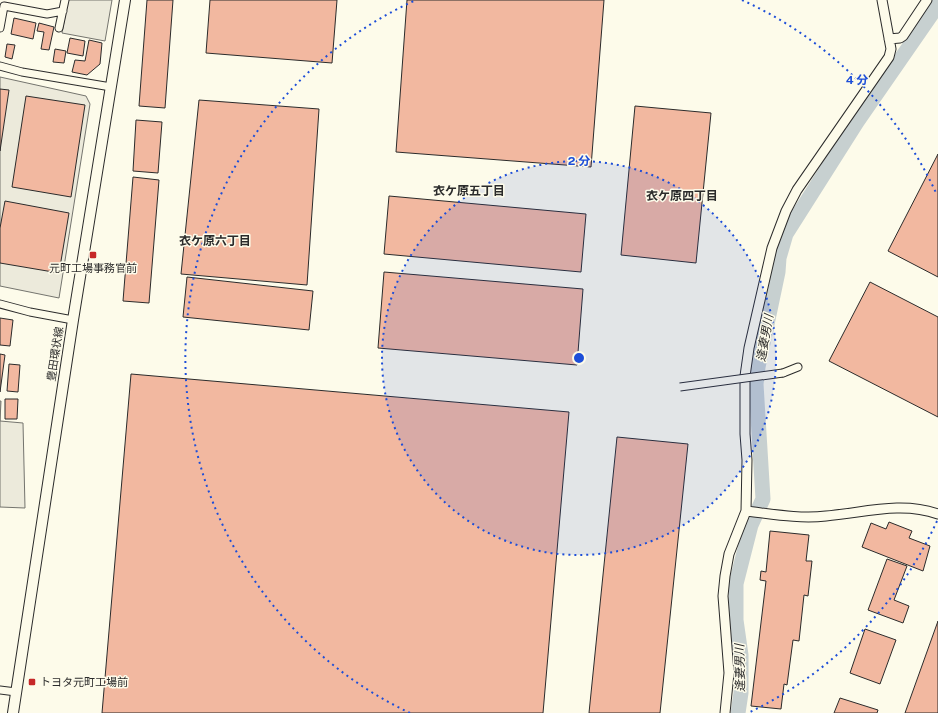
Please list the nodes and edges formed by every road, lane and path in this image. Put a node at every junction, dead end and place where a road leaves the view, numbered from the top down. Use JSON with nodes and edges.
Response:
{"nodes":[{"id":1,"x":65,"y":0,"type":"edge"},
{"id":2,"x":125,"y":0,"type":"edge"},
{"id":3,"x":882,"y":0,"type":"edge"},
{"id":4,"x":927,"y":0,"type":"edge"},
{"id":5,"x":63,"y":11,"type":"junction"},
{"id":6,"x":0,"y":28,"type":"edge"},
{"id":7,"x":59,"y":28,"type":"dead end"},
{"id":8,"x":889,"y":40,"type":"junction"},
{"id":9,"x":0,"y":66,"type":"edge"},
{"id":10,"x":111,"y":87,"type":"junction"},
{"id":11,"x":0,"y":304,"type":"edge"},
{"id":12,"x":72,"y":320,"type":"junction"},
{"id":13,"x":798,"y":367,"type":"dead end"},
{"id":14,"x":680,"y":387,"type":"dead end"},
{"id":15,"x":749,"y":511,"type":"junction"},
{"id":16,"x":938,"y":514,"type":"edge"},
{"id":17,"x":0,"y":690,"type":"edge"},
{"id":18,"x":16,"y":692,"type":"junction"},
{"id":19,"x":13,"y":713,"type":"edge"},
{"id":20,"x":725,"y":713,"type":"edge"}],
"edges":[{"from":1,"to":5,"type":"street"},
{"from":2,"to":10,"type":"main road","name":"豊田環状線"},
{"from":3,"to":8,"type":"street"},
{"from":4,"to":8,"type":"street"},
{"from":5,"to":6,"type":"street"},
{"from":5,"to":7,"type":"street"},
{"from":8,"to":15,"type":"street"},
{"from":9,"to":10,"type":"street"},
{"from":10,"to":12,"type":"main road","name":"豊田環状線"},
{"from":11,"to":12,"type":"street"},
{"from":12,"to":18,"type":"main road","name":"豊田環状線"},
{"from":13,"to":14,"type":"street","bridge":true},
{"from":15,"to":16,"type":"street"},
{"from":15,"to":20,"type":"street"},
{"from":17,"to":18,"type":"street"},
{"from":18,"to":19,"type":"main road","name":"豊田環状線"}]}
